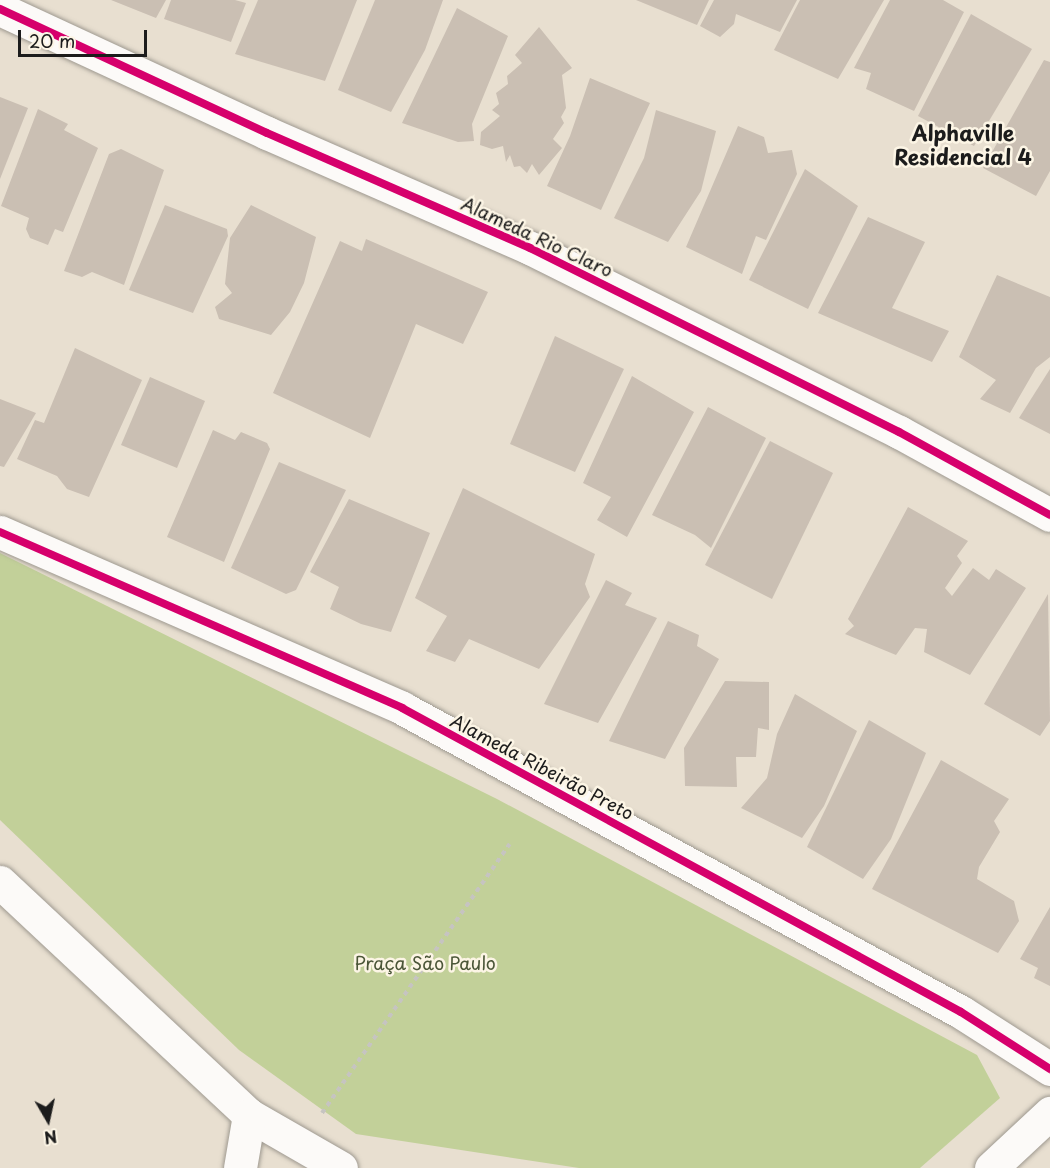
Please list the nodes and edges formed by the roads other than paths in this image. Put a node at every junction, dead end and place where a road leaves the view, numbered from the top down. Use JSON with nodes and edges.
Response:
{"nodes":[{"id":1,"x":0,"y":9,"type":"edge"},
{"id":2,"x":1050,"y":515,"type":"edge"},
{"id":3,"x":0,"y":532,"type":"edge"},
{"id":4,"x":0,"y":882,"type":"edge"},
{"id":5,"x":1050,"y":1069,"type":"edge"},
{"id":6,"x":1050,"y":1113,"type":"edge"},
{"id":7,"x":249,"y":1114,"type":"junction"},
{"id":8,"x":240,"y":1168,"type":"edge"},
{"id":9,"x":341,"y":1168,"type":"edge"},
{"id":10,"x":991,"y":1168,"type":"edge"}],
"edges":[{"from":1,"to":2,"type":"street","name":"Alameda Rio Claro"},
{"from":3,"to":5,"type":"street","name":"Alameda Ribeirão Preto"},
{"from":4,"to":7,"type":"street"},
{"from":6,"to":10,"type":"street"},
{"from":7,"to":8,"type":"street"},
{"from":7,"to":9,"type":"street"}]}
